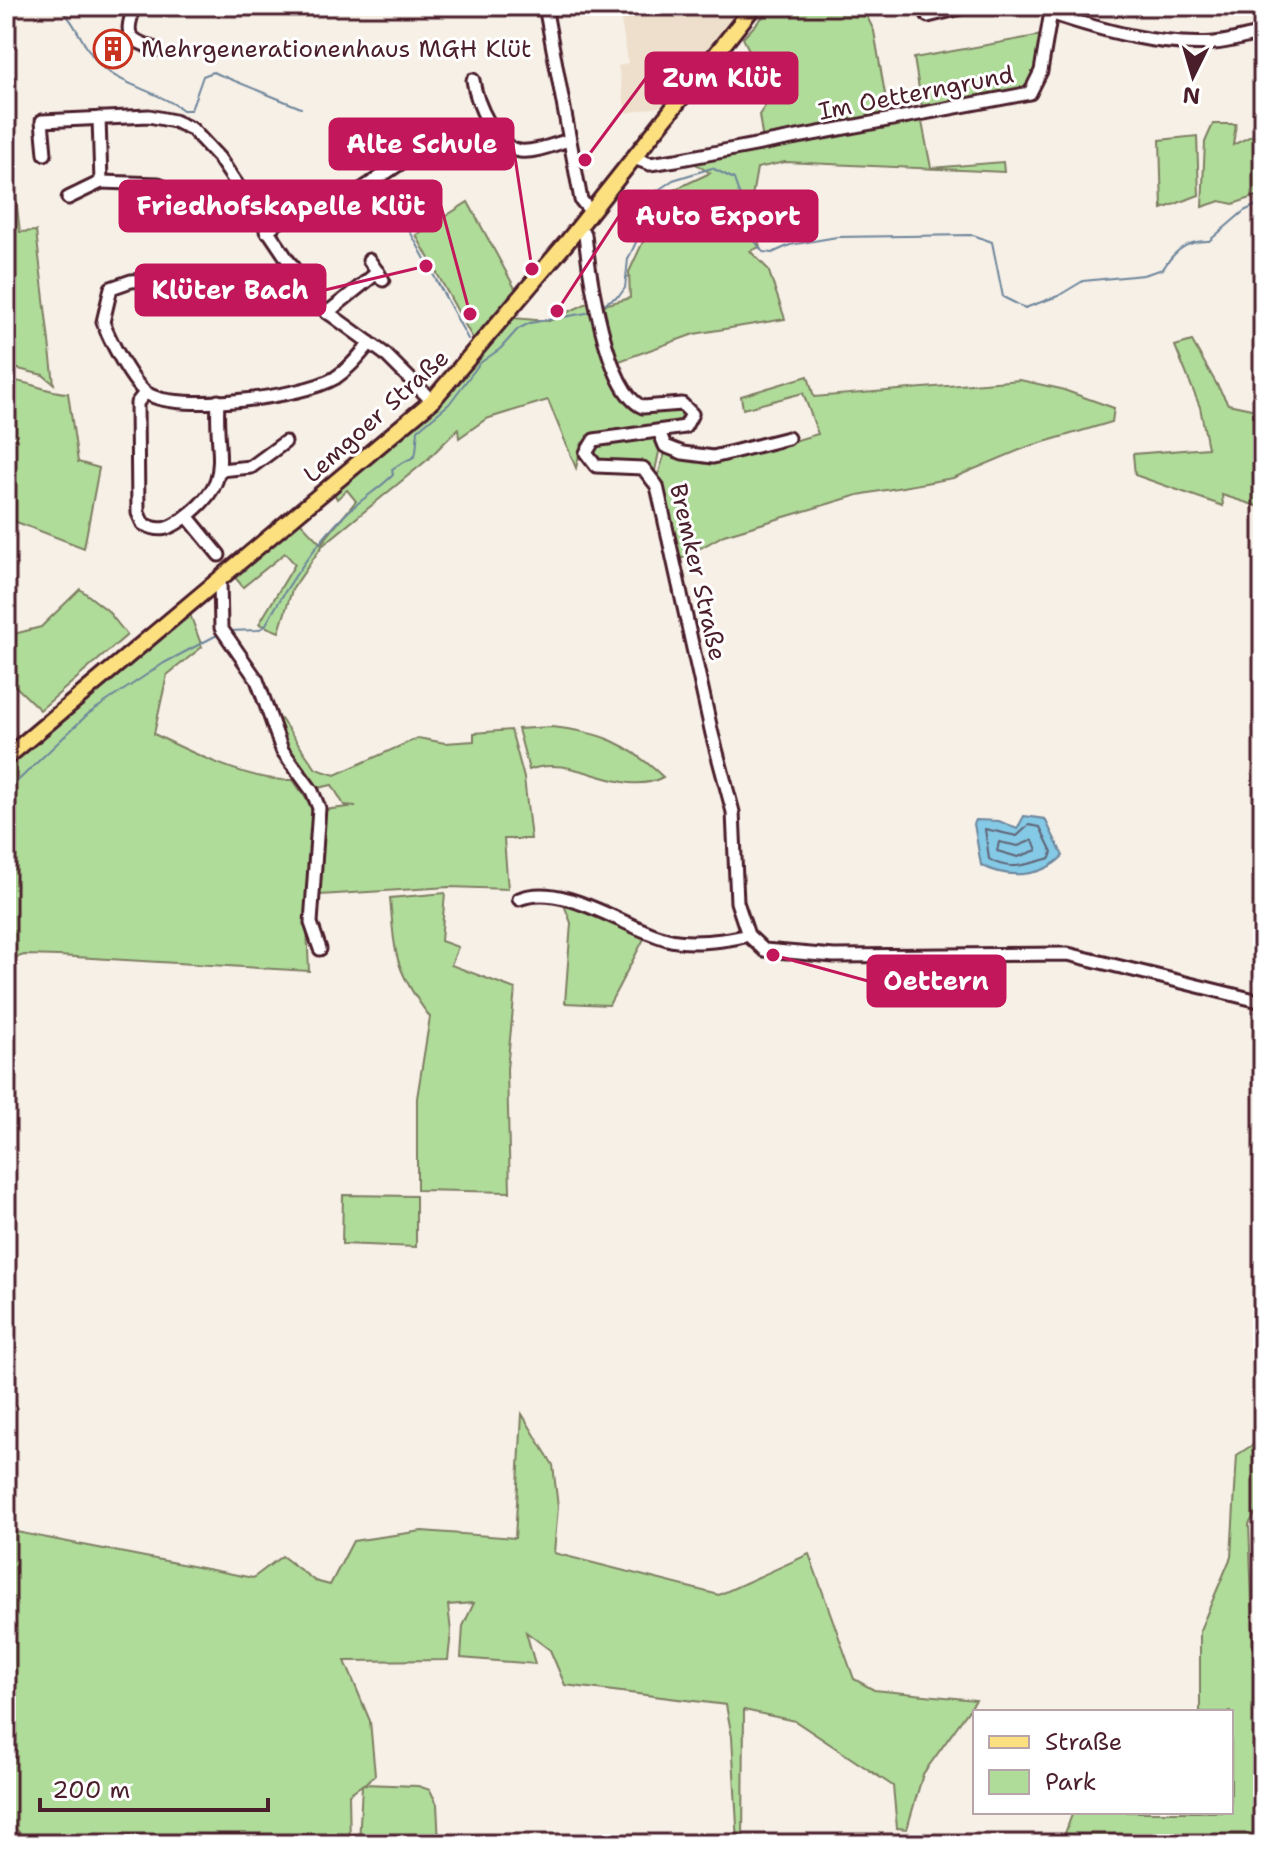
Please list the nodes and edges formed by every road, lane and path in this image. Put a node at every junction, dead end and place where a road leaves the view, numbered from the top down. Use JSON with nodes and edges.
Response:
{"nodes":[{"id":1,"x":135,"y":6,"type":"edge"},
{"id":2,"x":545,"y":6,"type":"edge"},
{"id":3,"x":754,"y":6,"type":"edge"},
{"id":4,"x":924,"y":6,"type":"edge"},
{"id":5,"x":969,"y":6,"type":"edge"},
{"id":6,"x":1051,"y":9,"type":"edge"},
{"id":7,"x":1263,"y":33,"type":"edge"},
{"id":8,"x":156,"y":49,"type":"dead end"},
{"id":9,"x":473,"y":80,"type":"dead end"},
{"id":10,"x":99,"y":118,"type":"junction"},
{"id":11,"x":569,"y":140,"type":"junction"},
{"id":12,"x":425,"y":147,"type":"dead end"},
{"id":13,"x":45,"y":154,"type":"dead end"},
{"id":14,"x":634,"y":158,"type":"junction"},
{"id":15,"x":101,"y":182,"type":"junction"},
{"id":16,"x":159,"y":184,"type":"dead end"},
{"id":17,"x":68,"y":198,"type":"dead end"},
{"id":18,"x":591,"y":212,"type":"junction"},
{"id":19,"x":577,"y":228,"type":"junction"},
{"id":20,"x":266,"y":231,"type":"junction"},
{"id":21,"x":369,"y":260,"type":"dead end"},
{"id":22,"x":291,"y":264,"type":"junction"},
{"id":23,"x":327,"y":313,"type":"junction"},
{"id":24,"x":370,"y":343,"type":"junction"},
{"id":25,"x":145,"y":393,"type":"junction"},
{"id":26,"x":218,"y":401,"type":"junction"},
{"id":27,"x":432,"y":401,"type":"junction"},
{"id":28,"x":659,"y":431,"type":"junction"},
{"id":29,"x":788,"y":438,"type":"dead end"},
{"id":30,"x":289,"y":458,"type":"dead end"},
{"id":31,"x":220,"y":470,"type":"junction"},
{"id":32,"x":187,"y":516,"type":"junction"},
{"id":33,"x":219,"y":555,"type":"dead end"},
{"id":34,"x":220,"y":580,"type":"junction"},
{"id":35,"x":6,"y":758,"type":"edge"},
{"id":36,"x":519,"y":899,"type":"dead end"},
{"id":37,"x":748,"y":935,"type":"junction"},
{"id":38,"x":320,"y":949,"type":"dead end"},
{"id":39,"x":1263,"y":1002,"type":"edge"}],
"edges":[{"from":1,"to":8,"type":"street"},
{"from":2,"to":11,"type":"street"},
{"from":3,"to":14,"type":"main road","name":"Lemgoer Straße"},
{"from":4,"to":5,"type":"street"},
{"from":6,"to":7,"type":"street"},
{"from":6,"to":14,"type":"street","name":"Im Oetterngrund"},
{"from":9,"to":11,"type":"street"},
{"from":10,"to":13,"type":"street"},
{"from":10,"to":15,"type":"street"},
{"from":10,"to":20,"type":"street"},
{"from":11,"to":18,"type":"street"},
{"from":12,"to":20,"type":"street"},
{"from":14,"to":18,"type":"main road","name":"Lemgoer Straße"},
{"from":15,"to":16,"type":"street"},
{"from":15,"to":17,"type":"street"},
{"from":18,"to":19,"type":"main road","name":"Lemgoer Straße"},
{"from":19,"to":27,"type":"main road","name":"Lemgoer Straße"},
{"from":19,"to":28,"type":"street","name":"Bremker Straße"},
{"from":20,"to":22,"type":"street"},
{"from":21,"to":23,"type":"street"},
{"from":22,"to":23,"type":"street"},
{"from":22,"to":25,"type":"street"},
{"from":23,"to":24,"type":"street"},
{"from":24,"to":26,"type":"street"},
{"from":24,"to":27,"type":"street"},
{"from":25,"to":26,"type":"street"},
{"from":25,"to":32,"type":"street"},
{"from":26,"to":31,"type":"street"},
{"from":27,"to":34,"type":"main road","name":"Lemgoer Straße"},
{"from":28,"to":29,"type":"street"},
{"from":28,"to":37,"type":"street","name":"Bremker Straße"},
{"from":30,"to":31,"type":"street"},
{"from":31,"to":32,"type":"street"},
{"from":32,"to":33,"type":"street"},
{"from":34,"to":35,"type":"main road","name":"Lemgoer Straße"},
{"from":34,"to":38,"type":"street"},
{"from":36,"to":37,"type":"street"},
{"from":37,"to":39,"type":"street"}]}
